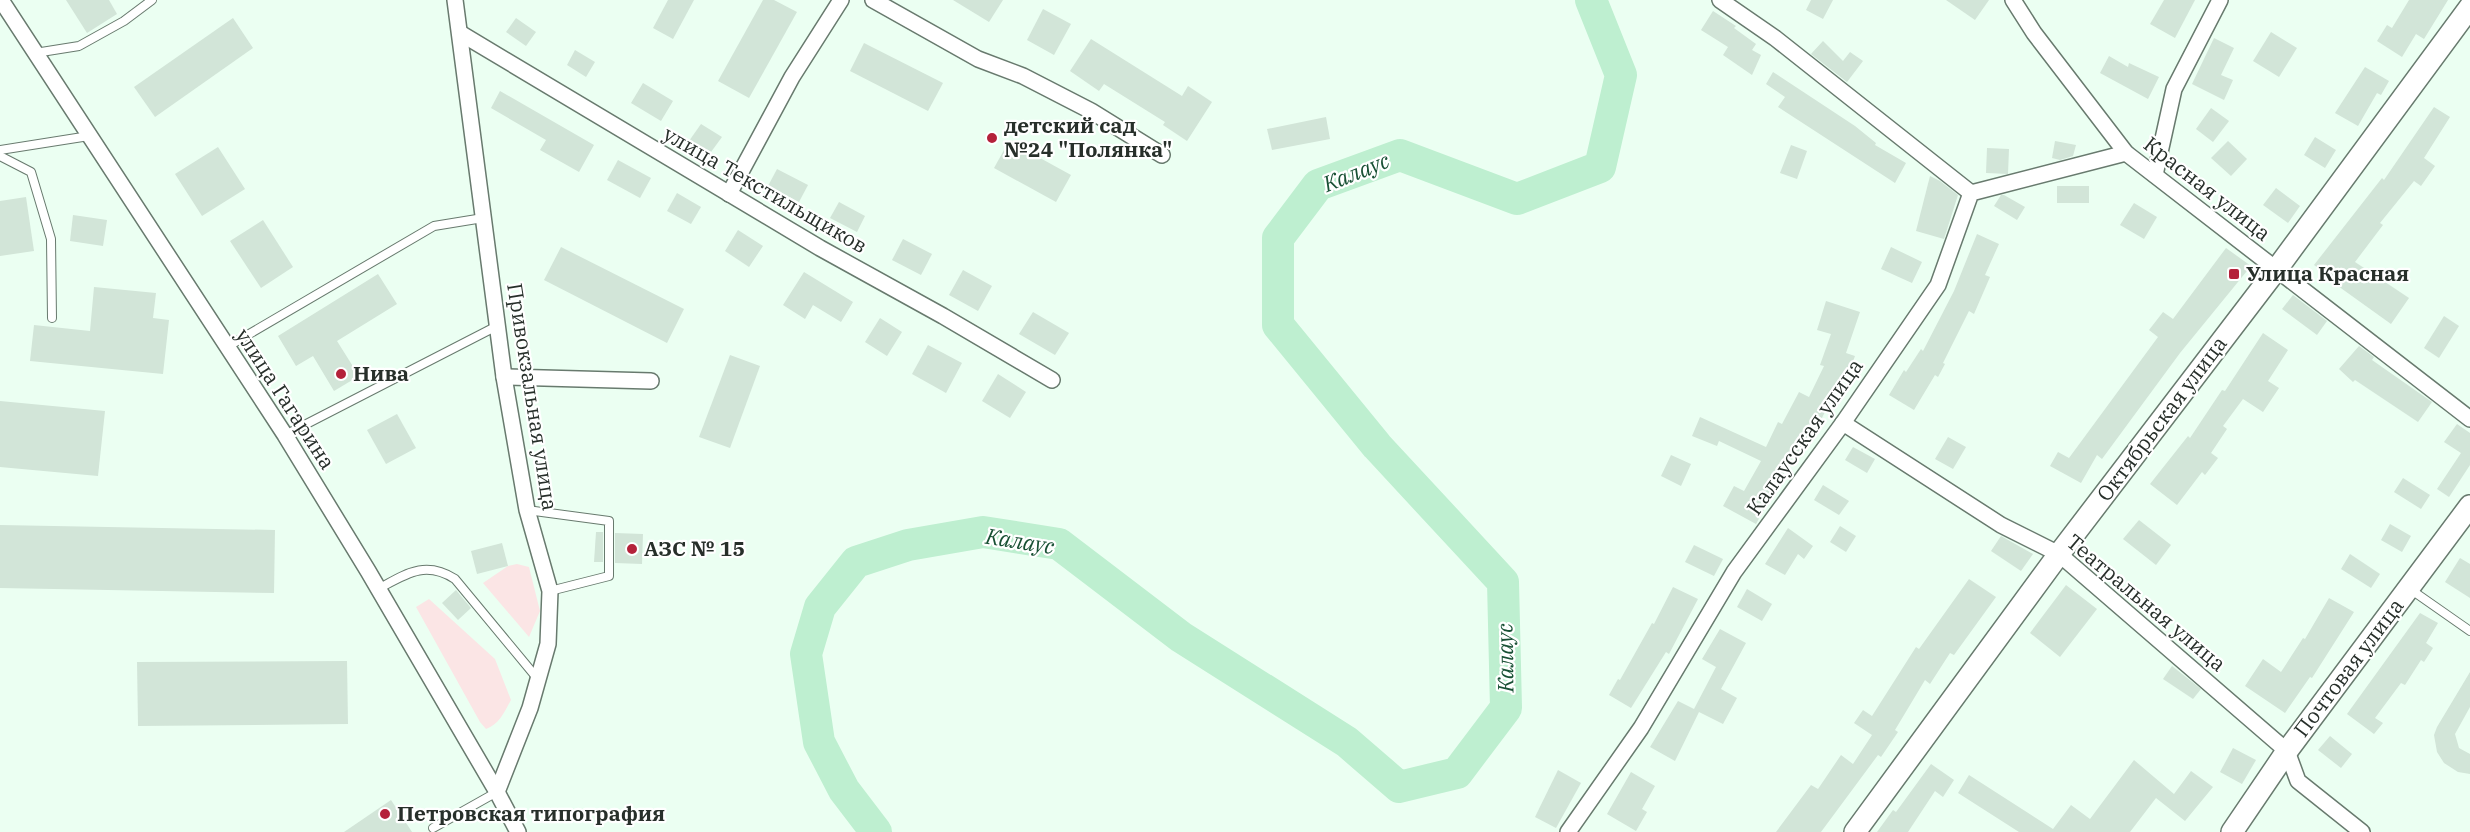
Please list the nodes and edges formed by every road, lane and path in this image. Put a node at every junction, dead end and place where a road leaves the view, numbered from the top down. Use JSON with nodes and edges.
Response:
{"nodes":[{"id":1,"x":1,"y":0,"type":"edge"},
{"id":2,"x":152,"y":0,"type":"edge"},
{"id":3,"x":455,"y":0,"type":"edge"},
{"id":4,"x":841,"y":0,"type":"edge"},
{"id":5,"x":873,"y":0,"type":"edge"},
{"id":6,"x":1720,"y":0,"type":"edge"},
{"id":7,"x":2013,"y":0,"type":"edge"},
{"id":8,"x":2220,"y":0,"type":"edge"},
{"id":9,"x":2470,"y":7,"type":"edge"},
{"id":10,"x":460,"y":33,"type":"junction"},
{"id":11,"x":35,"y":54,"type":"junction"},
{"id":12,"x":89,"y":136,"type":"junction"},
{"id":13,"x":0,"y":150,"type":"edge"},
{"id":14,"x":2126,"y":153,"type":"junction"},
{"id":15,"x":1162,"y":155,"type":"dead end"},
{"id":16,"x":0,"y":156,"type":"edge"},
{"id":17,"x":2155,"y":175,"type":"junction"},
{"id":18,"x":1971,"y":193,"type":"junction"},
{"id":19,"x":729,"y":194,"type":"junction"},
{"id":20,"x":483,"y":218,"type":"junction"},
{"id":21,"x":2276,"y":270,"type":"junction"},
{"id":22,"x":52,"y":318,"type":"dead end"},
{"id":23,"x":497,"y":326,"type":"junction"},
{"id":24,"x":227,"y":347,"type":"junction"},
{"id":25,"x":504,"y":376,"type":"junction"},
{"id":26,"x":1052,"y":380,"type":"dead end"},
{"id":27,"x":651,"y":381,"type":"dead end"},
{"id":28,"x":2470,"y":419,"type":"edge"},
{"id":29,"x":1843,"y":423,"type":"junction"},
{"id":30,"x":285,"y":435,"type":"junction"},
{"id":31,"x":2470,"y":506,"type":"edge"},
{"id":32,"x":527,"y":510,"type":"junction"},
{"id":33,"x":2059,"y":554,"type":"junction"},
{"id":34,"x":2409,"y":588,"type":"junction"},
{"id":35,"x":378,"y":589,"type":"junction"},
{"id":36,"x":550,"y":591,"type":"junction"},
{"id":37,"x":2470,"y":631,"type":"edge"},
{"id":38,"x":538,"y":679,"type":"junction"},
{"id":39,"x":2287,"y":751,"type":"junction"},
{"id":40,"x":497,"y":792,"type":"junction"},
{"id":41,"x":433,"y":828,"type":"dead end"},
{"id":42,"x":518,"y":832,"type":"edge"},
{"id":43,"x":1568,"y":832,"type":"edge"},
{"id":44,"x":1856,"y":832,"type":"edge"},
{"id":45,"x":2232,"y":832,"type":"edge"},
{"id":46,"x":2362,"y":832,"type":"edge"}],
"edges":[{"from":1,"to":11,"type":"street","name":"улица Гагарина"},
{"from":2,"to":11,"type":"lane"},
{"from":3,"to":10,"type":"street","name":"Привокзальная улица"},
{"from":4,"to":19,"type":"street"},
{"from":5,"to":15,"type":"street"},
{"from":6,"to":18,"type":"street"},
{"from":7,"to":14,"type":"street","name":"Красная улица"},
{"from":8,"to":17,"type":"street"},
{"from":9,"to":21,"type":"main road","name":"Октябрьская улица"},
{"from":10,"to":19,"type":"street","name":"улица Текстильщиков"},
{"from":10,"to":20,"type":"street","name":"Привокзальная улица"},
{"from":11,"to":12,"type":"street","name":"улица Гагарина"},
{"from":12,"to":13,"type":"lane"},
{"from":12,"to":24,"type":"street","name":"улица Гагарина"},
{"from":14,"to":17,"type":"street","name":"Красная улица"},
{"from":14,"to":18,"type":"street"},
{"from":16,"to":22,"type":"lane"},
{"from":17,"to":21,"type":"street","name":"Красная улица"},
{"from":18,"to":29,"type":"street","name":"Калаусская улица"},
{"from":19,"to":26,"type":"street","name":"улица Текстильщиков"},
{"from":20,"to":23,"type":"street","name":"Привокзальная улица"},
{"from":20,"to":24,"type":"lane"},
{"from":21,"to":28,"type":"street","name":"Красная улица"},
{"from":21,"to":33,"type":"main road","name":"Октябрьская улица"},
{"from":23,"to":25,"type":"street","name":"Привокзальная улица"},
{"from":23,"to":30,"type":"lane"},
{"from":24,"to":30,"type":"street","name":"улица Гагарина"},
{"from":25,"to":27,"type":"street"},
{"from":25,"to":32,"type":"street","name":"Привокзальная улица"},
{"from":29,"to":33,"type":"street","name":"Театральная улица"},
{"from":29,"to":43,"type":"street","name":"Калаусская улица"},
{"from":30,"to":35,"type":"street","name":"улица Гагарина"},
{"from":31,"to":34,"type":"main road","name":"Почтовая улица"},
{"from":32,"to":36,"type":"street","name":"Привокзальная улица"},
{"from":32,"to":36,"type":"lane"},
{"from":33,"to":39,"type":"street","name":"Театральная улица"},
{"from":33,"to":44,"type":"main road","name":"Октябрьская улица"},
{"from":34,"to":37,"type":"lane"},
{"from":34,"to":39,"type":"main road","name":"Почтовая улица"},
{"from":35,"to":38,"type":"lane"},
{"from":35,"to":40,"type":"street","name":"улица Гагарина"},
{"from":36,"to":38,"type":"street","name":"Привокзальная улица"},
{"from":38,"to":40,"type":"street","name":"Привокзальная улица"},
{"from":39,"to":45,"type":"main road","name":"Почтовая улица"},
{"from":39,"to":46,"type":"street","name":"Театральная улица"},
{"from":40,"to":41,"type":"lane"},
{"from":40,"to":42,"type":"street","name":"улица Гагарина"}]}
